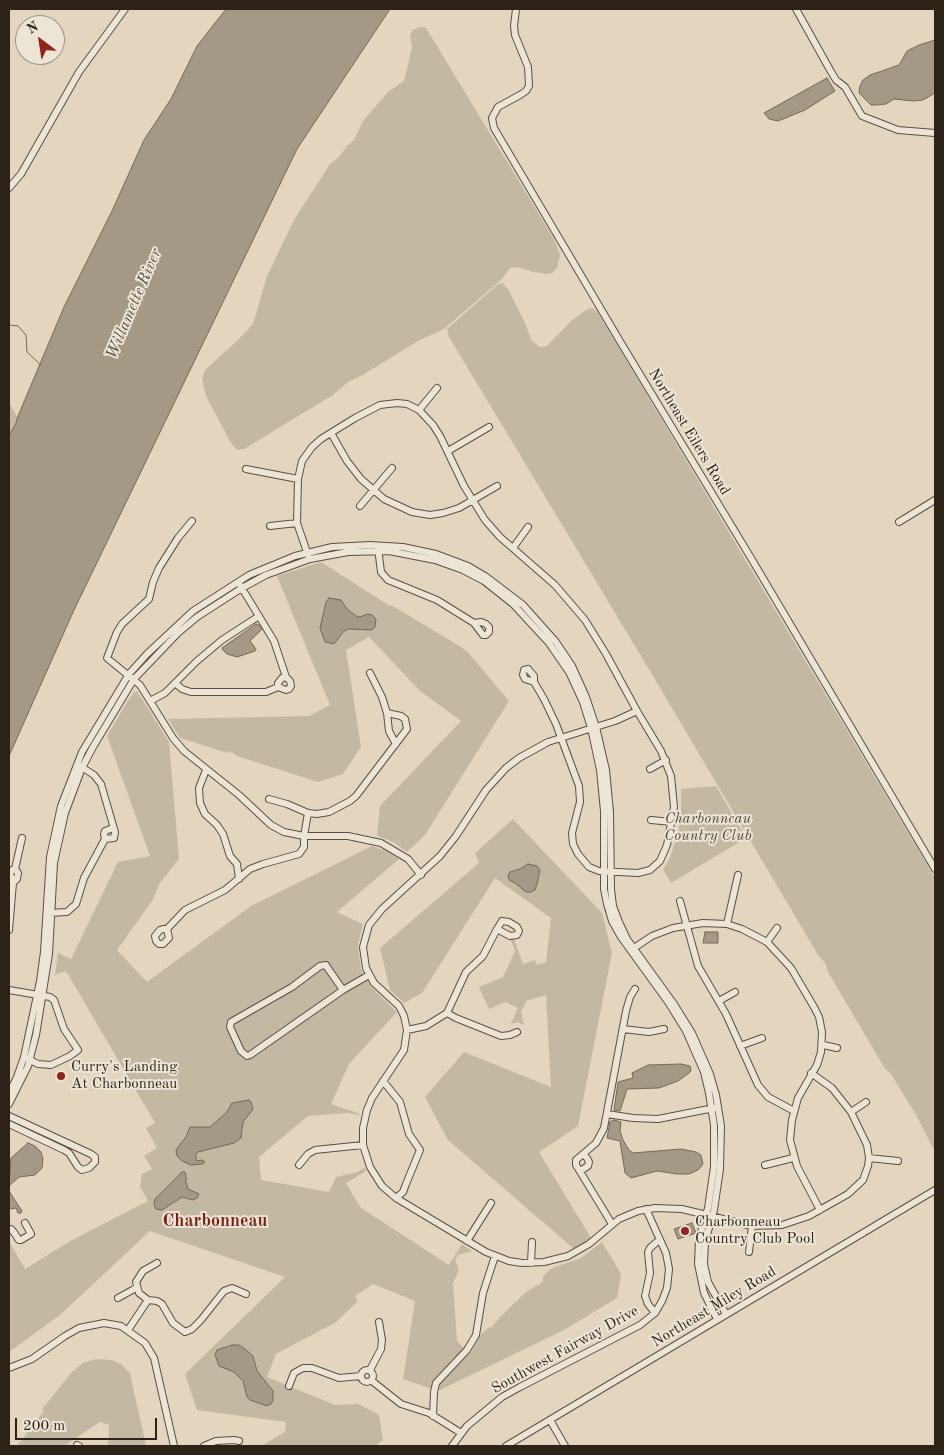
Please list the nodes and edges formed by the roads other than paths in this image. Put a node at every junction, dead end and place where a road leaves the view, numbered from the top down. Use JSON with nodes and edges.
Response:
{"nodes":[{"id":1,"x":125,"y":9,"type":"edge"},
{"id":2,"x":516,"y":9,"type":"edge"},
{"id":3,"x":796,"y":9,"type":"edge"},
{"id":4,"x":935,"y":133,"type":"edge"},
{"id":5,"x":9,"y":188,"type":"edge"},
{"id":6,"x":437,"y":388,"type":"dead end"},
{"id":7,"x":419,"y":410,"type":"junction"},
{"id":8,"x":489,"y":427,"type":"dead end"},
{"id":9,"x":331,"y":433,"type":"junction"},
{"id":10,"x":448,"y":451,"type":"junction"},
{"id":11,"x":392,"y":468,"type":"dead end"},
{"id":12,"x":246,"y":469,"type":"dead end"},
{"id":13,"x":298,"y":479,"type":"junction"},
{"id":14,"x":497,"y":486,"type":"dead end"},
{"id":15,"x":373,"y":491,"type":"junction"},
{"id":16,"x":472,"y":500,"type":"junction"},
{"id":17,"x":935,"y":500,"type":"edge"},
{"id":18,"x":360,"y":506,"type":"dead end"},
{"id":19,"x":192,"y":521,"type":"dead end"},
{"id":20,"x":899,"y":522,"type":"dead end"},
{"id":21,"x":297,"y":523,"type":"junction"},
{"id":22,"x":270,"y":526,"type":"dead end"},
{"id":23,"x":528,"y":527,"type":"dead end"},
{"id":24,"x":378,"y":548,"type":"junction"},
{"id":25,"x":513,"y":548,"type":"junction"},
{"id":26,"x":308,"y":556,"type":"junction"},
{"id":27,"x":240,"y":584,"type":"junction"},
{"id":28,"x":259,"y":616,"type":"junction"},
{"id":29,"x":474,"y":623,"type":"dead end"},
{"id":30,"x":370,"y":673,"type":"dead end"},
{"id":31,"x":132,"y":677,"type":"junction"},
{"id":32,"x":286,"y":677,"type":"junction"},
{"id":33,"x":534,"y":682,"type":"dead end"},
{"id":34,"x":175,"y":684,"type":"junction"},
{"id":35,"x":278,"y":687,"type":"junction"},
{"id":36,"x":150,"y":700,"type":"junction"},
{"id":37,"x":637,"y":711,"type":"junction"},
{"id":38,"x":387,"y":713,"type":"junction"},
{"id":39,"x":594,"y":727,"type":"junction"},
{"id":40,"x":561,"y":738,"type":"junction"},
{"id":41,"x":396,"y":744,"type":"junction"},
{"id":42,"x":666,"y":760,"type":"junction"},
{"id":43,"x":79,"y":766,"type":"junction"},
{"id":44,"x":650,"y":769,"type":"dead end"},
{"id":45,"x":206,"y":770,"type":"junction"},
{"id":46,"x":268,"y":799,"type":"dead end"},
{"id":47,"x":308,"y":813,"type":"junction"},
{"id":48,"x":651,"y":820,"type":"dead end"},
{"id":49,"x":672,"y":822,"type":"junction"},
{"id":50,"x":304,"y":836,"type":"junction"},
{"id":51,"x":22,"y":838,"type":"dead end"},
{"id":52,"x":237,"y":864,"type":"junction"},
{"id":53,"x":250,"y":869,"type":"junction"},
{"id":54,"x":935,"y":869,"type":"edge"},
{"id":55,"x":607,"y":872,"type":"junction"},
{"id":56,"x":421,"y":875,"type":"junction"},
{"id":57,"x":738,"y":875,"type":"dead end"},
{"id":58,"x":239,"y":879,"type":"junction"},
{"id":59,"x":680,"y":901,"type":"dead end"},
{"id":60,"x":48,"y":912,"type":"junction"},
{"id":61,"x":727,"y":924,"type":"junction"},
{"id":62,"x":686,"y":925,"type":"junction"},
{"id":63,"x":777,"y":928,"type":"dead end"},
{"id":64,"x":167,"y":929,"type":"dead end"},
{"id":65,"x":497,"y":929,"type":"dead end"},
{"id":66,"x":9,"y":930,"type":"edge"},
{"id":67,"x":767,"y":942,"type":"junction"},
{"id":68,"x":632,"y":950,"type":"junction"},
{"id":69,"x":369,"y":975,"type":"junction"},
{"id":70,"x":635,"y":988,"type":"dead end"},
{"id":71,"x":9,"y":990,"type":"edge"},
{"id":72,"x":343,"y":990,"type":"junction"},
{"id":73,"x":735,"y":992,"type":"dead end"},
{"id":74,"x":39,"y":995,"type":"junction"},
{"id":75,"x":719,"y":1001,"type":"junction"},
{"id":76,"x":448,"y":1012,"type":"junction"},
{"id":77,"x":664,"y":1028,"type":"dead end"},
{"id":78,"x":623,"y":1029,"type":"junction"},
{"id":79,"x":407,"y":1030,"type":"junction"},
{"id":80,"x":517,"y":1032,"type":"dead end"},
{"id":81,"x":762,"y":1038,"type":"dead end"},
{"id":82,"x":823,"y":1045,"type":"junction"},
{"id":83,"x":740,"y":1046,"type":"junction"},
{"id":84,"x":838,"y":1048,"type":"dead end"},
{"id":85,"x":27,"y":1059,"type":"junction"},
{"id":86,"x":811,"y":1073,"type":"junction"},
{"id":87,"x":383,"y":1081,"type":"junction"},
{"id":88,"x":9,"y":1093,"type":"edge"},
{"id":89,"x":866,"y":1102,"type":"dead end"},
{"id":90,"x":9,"y":1104,"type":"edge"},
{"id":91,"x":715,"y":1108,"type":"junction"},
{"id":92,"x":794,"y":1110,"type":"junction"},
{"id":93,"x":851,"y":1112,"type":"junction"},
{"id":94,"x":607,"y":1114,"type":"junction"},
{"id":95,"x":9,"y":1116,"type":"edge"},
{"id":96,"x":9,"y":1124,"type":"edge"},
{"id":97,"x":363,"y":1146,"type":"junction"},
{"id":98,"x":583,"y":1154,"type":"junction"},
{"id":99,"x":793,"y":1158,"type":"junction"},
{"id":100,"x":869,"y":1158,"type":"junction"},
{"id":101,"x":898,"y":1161,"type":"dead end"},
{"id":102,"x":300,"y":1165,"type":"dead end"},
{"id":103,"x":765,"y":1165,"type":"dead end"},
{"id":104,"x":580,"y":1171,"type":"junction"},
{"id":105,"x":935,"y":1190,"type":"edge"},
{"id":106,"x":396,"y":1198,"type":"junction"},
{"id":107,"x":491,"y":1203,"type":"dead end"},
{"id":108,"x":646,"y":1209,"type":"junction"},
{"id":109,"x":820,"y":1210,"type":"junction"},
{"id":110,"x":708,"y":1217,"type":"junction"},
{"id":111,"x":25,"y":1223,"type":"dead end"},
{"id":112,"x":612,"y":1224,"type":"junction"},
{"id":113,"x":752,"y":1226,"type":"junction"},
{"id":114,"x":9,"y":1230,"type":"edge"},
{"id":115,"x":659,"y":1240,"type":"junction"},
{"id":116,"x":468,"y":1241,"type":"junction"},
{"id":117,"x":532,"y":1242,"type":"dead end"},
{"id":118,"x":749,"y":1252,"type":"dead end"},
{"id":119,"x":495,"y":1256,"type":"junction"},
{"id":120,"x":157,"y":1263,"type":"dead end"},
{"id":121,"x":531,"y":1263,"type":"junction"},
{"id":122,"x":136,"y":1288,"type":"junction"},
{"id":123,"x":246,"y":1294,"type":"dead end"},
{"id":124,"x":118,"y":1298,"type":"dead end"},
{"id":125,"x":148,"y":1300,"type":"junction"},
{"id":126,"x":654,"y":1313,"type":"junction"},
{"id":127,"x":726,"y":1314,"type":"junction"},
{"id":128,"x":717,"y":1319,"type":"junction"},
{"id":129,"x":379,"y":1322,"type":"dead end"},
{"id":130,"x":128,"y":1330,"type":"junction"},
{"id":131,"x":9,"y":1368,"type":"edge"},
{"id":132,"x":370,"y":1370,"type":"junction"},
{"id":133,"x":360,"y":1376,"type":"junction"},
{"id":134,"x":372,"y":1380,"type":"junction"},
{"id":135,"x":289,"y":1386,"type":"dead end"},
{"id":136,"x":433,"y":1416,"type":"junction"},
{"id":137,"x":550,"y":1420,"type":"junction"},
{"id":138,"x":461,"y":1433,"type":"junction"},
{"id":139,"x":239,"y":1442,"type":"dead end"},
{"id":140,"x":174,"y":1446,"type":"edge"},
{"id":141,"x":204,"y":1446,"type":"edge"},
{"id":142,"x":452,"y":1446,"type":"edge"},
{"id":143,"x":506,"y":1446,"type":"edge"},
{"id":144,"x":565,"y":1446,"type":"edge"}],
"edges":[{"from":1,"to":5,"type":"street"},
{"from":2,"to":54,"type":"street","name":"Northeast Eilers Road"},
{"from":3,"to":4,"type":"street"},
{"from":6,"to":7,"type":"street"},
{"from":7,"to":9,"type":"street"},
{"from":7,"to":10,"type":"street"},
{"from":8,"to":10,"type":"street"},
{"from":9,"to":13,"type":"street"},
{"from":9,"to":15,"type":"street"},
{"from":10,"to":16,"type":"street"},
{"from":11,"to":15,"type":"street"},
{"from":12,"to":13,"type":"street"},
{"from":13,"to":21,"type":"street"},
{"from":14,"to":16,"type":"street"},
{"from":15,"to":16,"type":"street"},
{"from":15,"to":18,"type":"street"},
{"from":16,"to":25,"type":"street"},
{"from":17,"to":20,"type":"street"},
{"from":19,"to":31,"type":"street"},
{"from":21,"to":22,"type":"street"},
{"from":21,"to":26,"type":"street"},
{"from":23,"to":25,"type":"street"},
{"from":24,"to":26,"type":"street"},
{"from":24,"to":29,"type":"street"},
{"from":24,"to":39,"type":"street"},
{"from":25,"to":37,"type":"street"},
{"from":26,"to":27,"type":"street"},
{"from":27,"to":28,"type":"street"},
{"from":27,"to":31,"type":"street"},
{"from":28,"to":32,"type":"street"},
{"from":28,"to":34,"type":"street"},
{"from":30,"to":38,"type":"street"},
{"from":31,"to":36,"type":"street"},
{"from":31,"to":43,"type":"street"},
{"from":32,"to":35,"type":"street"},
{"from":32,"to":35,"type":"street"},
{"from":33,"to":40,"type":"street"},
{"from":34,"to":35,"type":"street"},
{"from":34,"to":36,"type":"street"},
{"from":36,"to":45,"type":"street"},
{"from":37,"to":39,"type":"street"},
{"from":37,"to":42,"type":"street"},
{"from":38,"to":41,"type":"street"},
{"from":38,"to":41,"type":"street"},
{"from":39,"to":40,"type":"street"},
{"from":39,"to":55,"type":"street"},
{"from":40,"to":55,"type":"street"},
{"from":40,"to":56,"type":"street"},
{"from":41,"to":47,"type":"street"},
{"from":42,"to":44,"type":"street"},
{"from":42,"to":49,"type":"street"},
{"from":43,"to":60,"type":"street"},
{"from":43,"to":60,"type":"street"},
{"from":45,"to":50,"type":"street"},
{"from":45,"to":52,"type":"street"},
{"from":46,"to":47,"type":"street"},
{"from":47,"to":50,"type":"street"},
{"from":48,"to":49,"type":"street"},
{"from":49,"to":55,"type":"street"},
{"from":50,"to":53,"type":"street"},
{"from":50,"to":56,"type":"street"},
{"from":51,"to":66,"type":"street"},
{"from":52,"to":53,"type":"street"},
{"from":52,"to":58,"type":"street"},
{"from":53,"to":58,"type":"street"},
{"from":55,"to":68,"type":"street"},
{"from":56,"to":69,"type":"street"},
{"from":57,"to":61,"type":"street"},
{"from":58,"to":64,"type":"street"},
{"from":59,"to":62,"type":"street"},
{"from":60,"to":74,"type":"street"},
{"from":61,"to":62,"type":"street"},
{"from":61,"to":67,"type":"street"},
{"from":62,"to":68,"type":"street"},
{"from":62,"to":75,"type":"street"},
{"from":63,"to":67,"type":"street"},
{"from":65,"to":76,"type":"street"},
{"from":67,"to":82,"type":"street"},
{"from":68,"to":91,"type":"street"},
{"from":69,"to":72,"type":"street"},
{"from":69,"to":79,"type":"street"},
{"from":70,"to":78,"type":"street"},
{"from":71,"to":74,"type":"street"},
{"from":72,"to":72,"type":"street"},
{"from":73,"to":75,"type":"street"},
{"from":74,"to":85,"type":"street"},
{"from":74,"to":85,"type":"street"},
{"from":75,"to":83,"type":"street"},
{"from":76,"to":79,"type":"street"},
{"from":76,"to":80,"type":"street"},
{"from":77,"to":78,"type":"street"},
{"from":78,"to":94,"type":"street"},
{"from":79,"to":87,"type":"street"},
{"from":81,"to":83,"type":"street"},
{"from":82,"to":84,"type":"street"},
{"from":82,"to":86,"type":"street"},
{"from":83,"to":92,"type":"street"},
{"from":85,"to":88,"type":"street"},
{"from":85,"to":90,"type":"street"},
{"from":86,"to":92,"type":"street"},
{"from":86,"to":93,"type":"street"},
{"from":87,"to":97,"type":"street"},
{"from":87,"to":106,"type":"street"},
{"from":89,"to":93,"type":"street"},
{"from":91,"to":94,"type":"street"},
{"from":91,"to":110,"type":"street"},
{"from":92,"to":99,"type":"street"},
{"from":93,"to":100,"type":"street"},
{"from":94,"to":98,"type":"street"},
{"from":95,"to":96,"type":"street"},
{"from":97,"to":102,"type":"street"},
{"from":97,"to":106,"type":"street"},
{"from":98,"to":104,"type":"street"},
{"from":98,"to":104,"type":"street"},
{"from":99,"to":103,"type":"street"},
{"from":99,"to":109,"type":"street"},
{"from":100,"to":101,"type":"street"},
{"from":100,"to":109,"type":"street"},
{"from":104,"to":112,"type":"street"},
{"from":105,"to":127,"type":"street","name":"Northeast Miley Road"},
{"from":106,"to":116,"type":"street"},
{"from":107,"to":116,"type":"street"},
{"from":108,"to":110,"type":"street"},
{"from":108,"to":112,"type":"street"},
{"from":108,"to":115,"type":"street","name":"Southwest Fairway Drive"},
{"from":109,"to":113,"type":"street"},
{"from":110,"to":113,"type":"street"},
{"from":110,"to":127,"type":"street"},
{"from":110,"to":128,"type":"street"},
{"from":111,"to":114,"type":"street"},
{"from":112,"to":121,"type":"street"},
{"from":113,"to":118,"type":"street"},
{"from":115,"to":126,"type":"street","name":"Southwest Fairway Drive"},
{"from":115,"to":126,"type":"street"},
{"from":116,"to":119,"type":"street"},
{"from":117,"to":121,"type":"street"},
{"from":119,"to":121,"type":"street"},
{"from":119,"to":136,"type":"street"},
{"from":120,"to":122,"type":"street"},
{"from":122,"to":124,"type":"street"},
{"from":122,"to":125,"type":"street"},
{"from":123,"to":125,"type":"street"},
{"from":125,"to":130,"type":"street"},
{"from":126,"to":138,"type":"street","name":"Southwest Fairway Drive"},
{"from":127,"to":128,"type":"street","name":"Northeast Miley Road"},
{"from":128,"to":137,"type":"street","name":"Northeast Miley Road"},
{"from":129,"to":132,"type":"street"},
{"from":130,"to":131,"type":"street"},
{"from":130,"to":140,"type":"street"},
{"from":132,"to":133,"type":"street"},
{"from":132,"to":134,"type":"street"},
{"from":133,"to":134,"type":"street"},
{"from":133,"to":135,"type":"street"},
{"from":134,"to":136,"type":"street"},
{"from":136,"to":138,"type":"street"},
{"from":137,"to":143,"type":"street","name":"Northeast Miley Road"},
{"from":137,"to":144,"type":"street"},
{"from":138,"to":142,"type":"street","name":"Southwest Fairway Drive"},
{"from":139,"to":141,"type":"street"}]}
